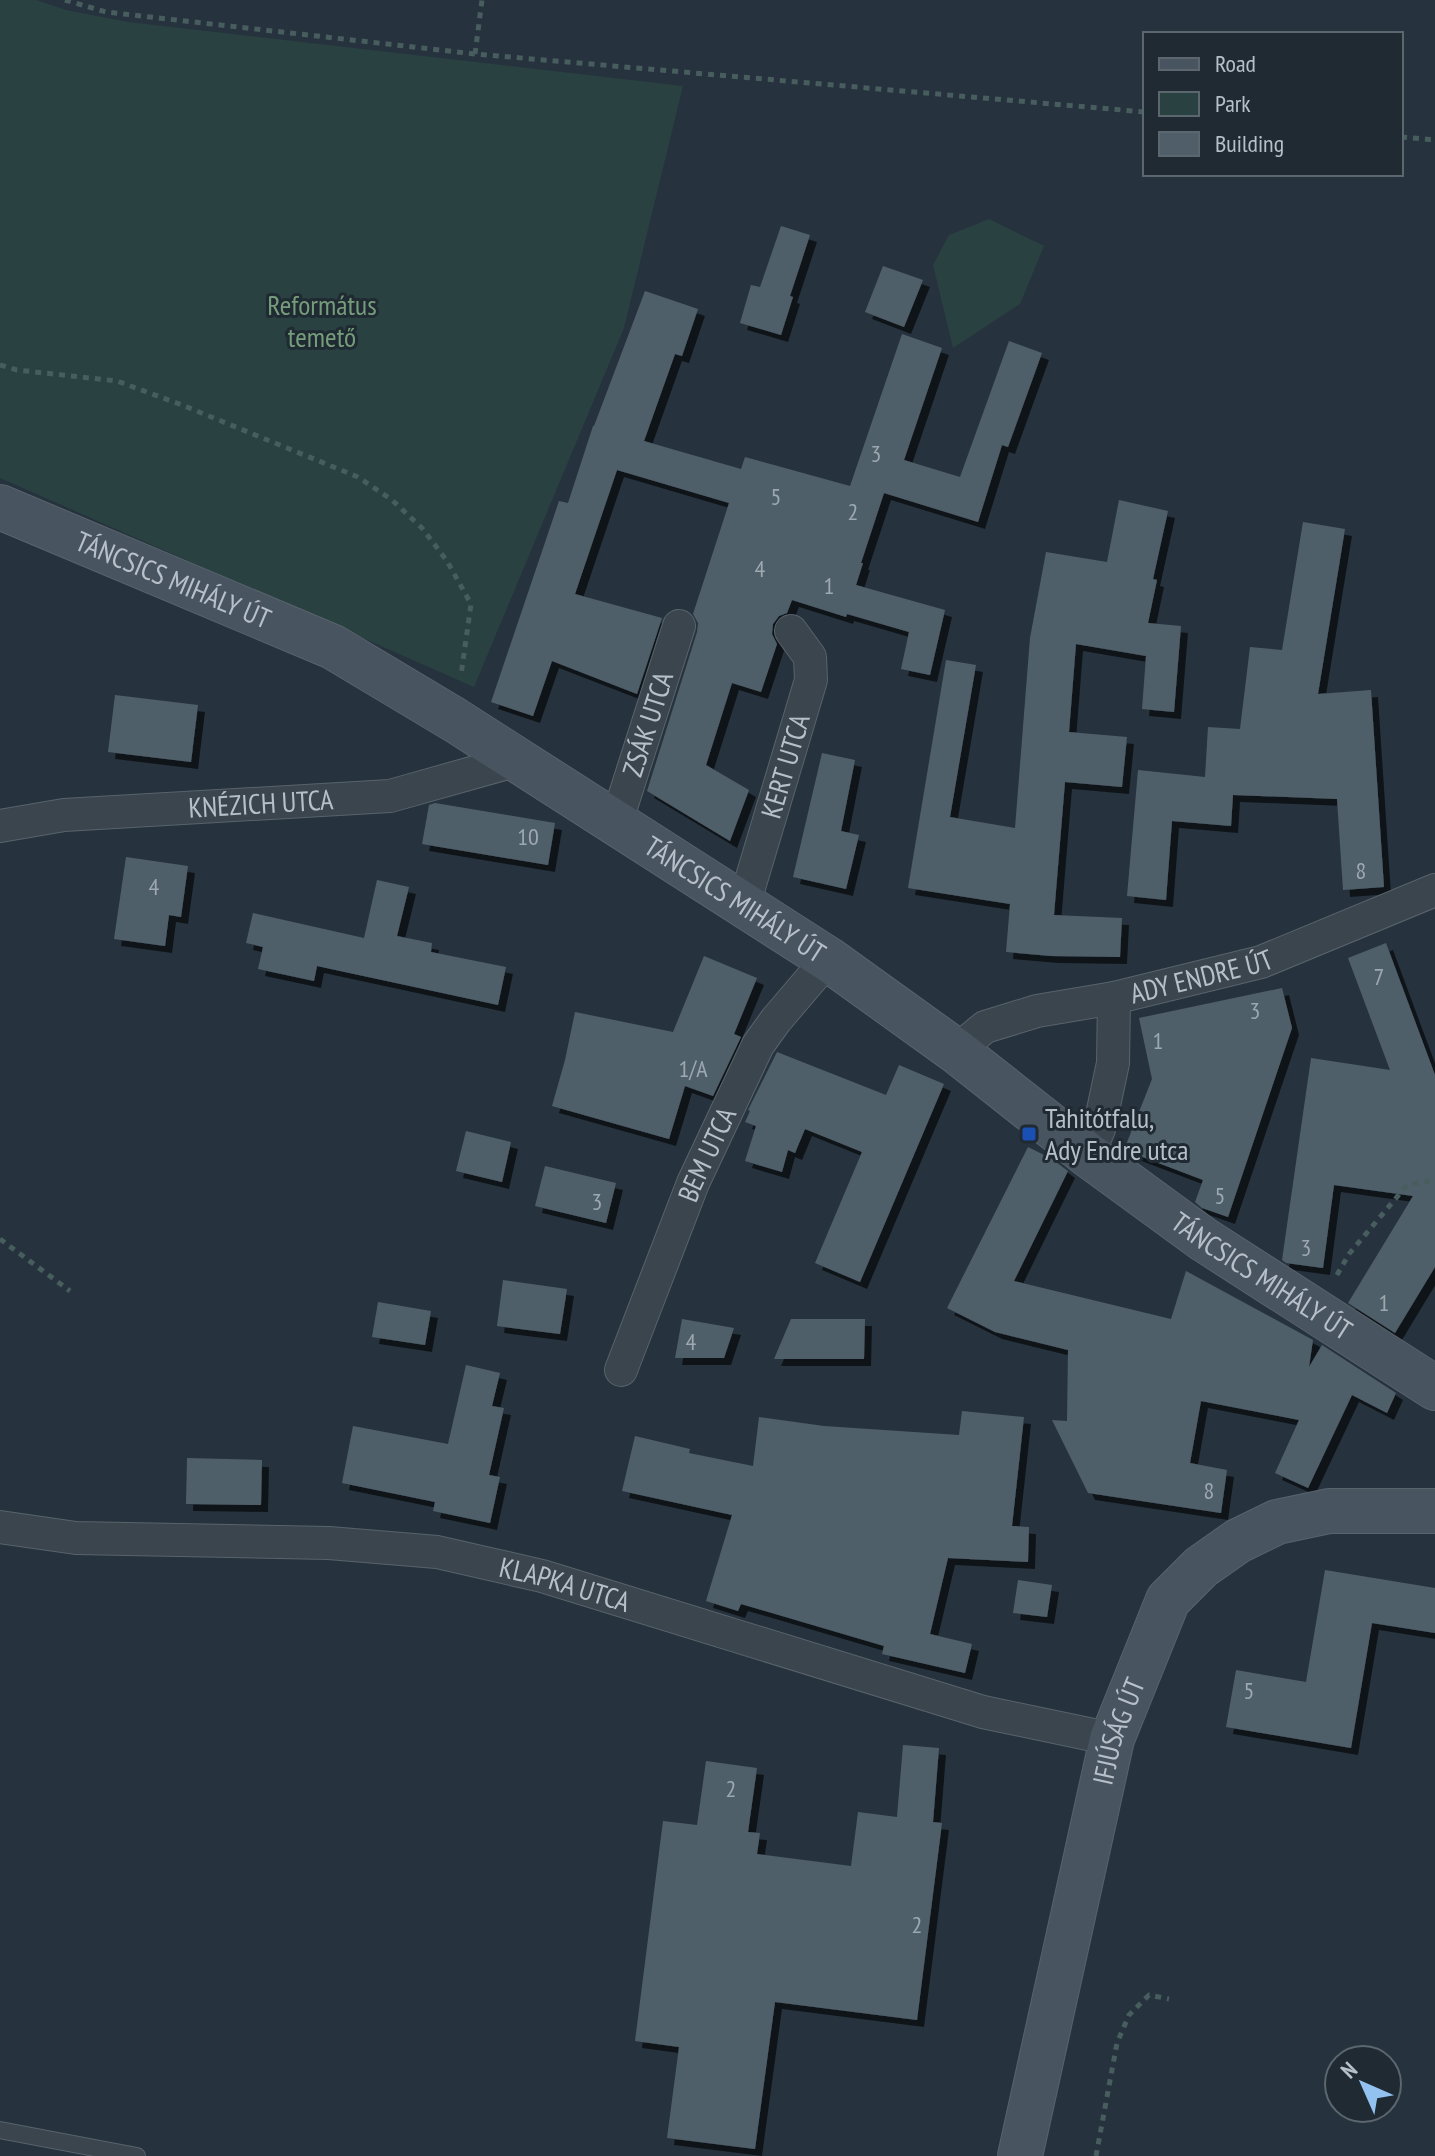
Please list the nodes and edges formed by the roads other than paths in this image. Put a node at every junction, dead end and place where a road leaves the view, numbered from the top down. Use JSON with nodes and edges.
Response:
{"nodes":[{"id":1,"x":0,"y":507,"type":"edge"},
{"id":2,"x":679,"y":626,"type":"dead end"},
{"id":3,"x":791,"y":631,"type":"dead end"},
{"id":4,"x":518,"y":760,"type":"junction"},
{"id":5,"x":616,"y":823,"type":"junction"},
{"id":6,"x":0,"y":826,"type":"edge"},
{"id":7,"x":1435,"y":890,"type":"edge"},
{"id":8,"x":744,"y":904,"type":"junction"},
{"id":9,"x":828,"y":959,"type":"junction"},
{"id":10,"x":1114,"y":998,"type":"junction"},
{"id":11,"x":956,"y":1051,"type":"junction"},
{"id":12,"x":1088,"y":1155,"type":"junction"},
{"id":13,"x":621,"y":1370,"type":"dead end"},
{"id":14,"x":1427,"y":1383,"type":"edge"},
{"id":15,"x":1435,"y":1511,"type":"edge"},
{"id":16,"x":0,"y":1527,"type":"edge"},
{"id":17,"x":1112,"y":1739,"type":"junction"},
{"id":18,"x":0,"y":2130,"type":"edge"},
{"id":19,"x":137,"y":2156,"type":"edge"},
{"id":20,"x":1020,"y":2156,"type":"edge"}],
"edges":[{"from":1,"to":4,"type":"main road","name":"TÁNCSICS MIHÁLY ÚT"},
{"from":2,"to":5,"type":"street","name":"ZSÁK UTCA"},
{"from":3,"to":8,"type":"street","name":"KERT UTCA"},
{"from":4,"to":5,"type":"main road","name":"TÁNCSICS MIHÁLY ÚT"},
{"from":4,"to":6,"type":"street","name":"KNÉZICH UTCA"},
{"from":5,"to":8,"type":"main road","name":"TÁNCSICS MIHÁLY ÚT"},
{"from":7,"to":10,"type":"street","name":"ADY ENDRE ÚT"},
{"from":8,"to":9,"type":"main road","name":"TÁNCSICS MIHÁLY ÚT"},
{"from":9,"to":11,"type":"main road","name":"TÁNCSICS MIHÁLY ÚT"},
{"from":9,"to":13,"type":"street","name":"BEM UTCA"},
{"from":10,"to":11,"type":"street"},
{"from":10,"to":12,"type":"street","name":"ADY ENDRE ÚT"},
{"from":11,"to":12,"type":"main road","name":"TÁNCSICS MIHÁLY ÚT"},
{"from":12,"to":14,"type":"main road","name":"TÁNCSICS MIHÁLY ÚT"},
{"from":15,"to":17,"type":"main road","name":"IFJÚSÁG ÚT"},
{"from":16,"to":17,"type":"street","name":"KLAPKA UTCA"},
{"from":17,"to":20,"type":"main road","name":"IFJÚSÁG ÚT"},
{"from":18,"to":19,"type":"lane"}]}
